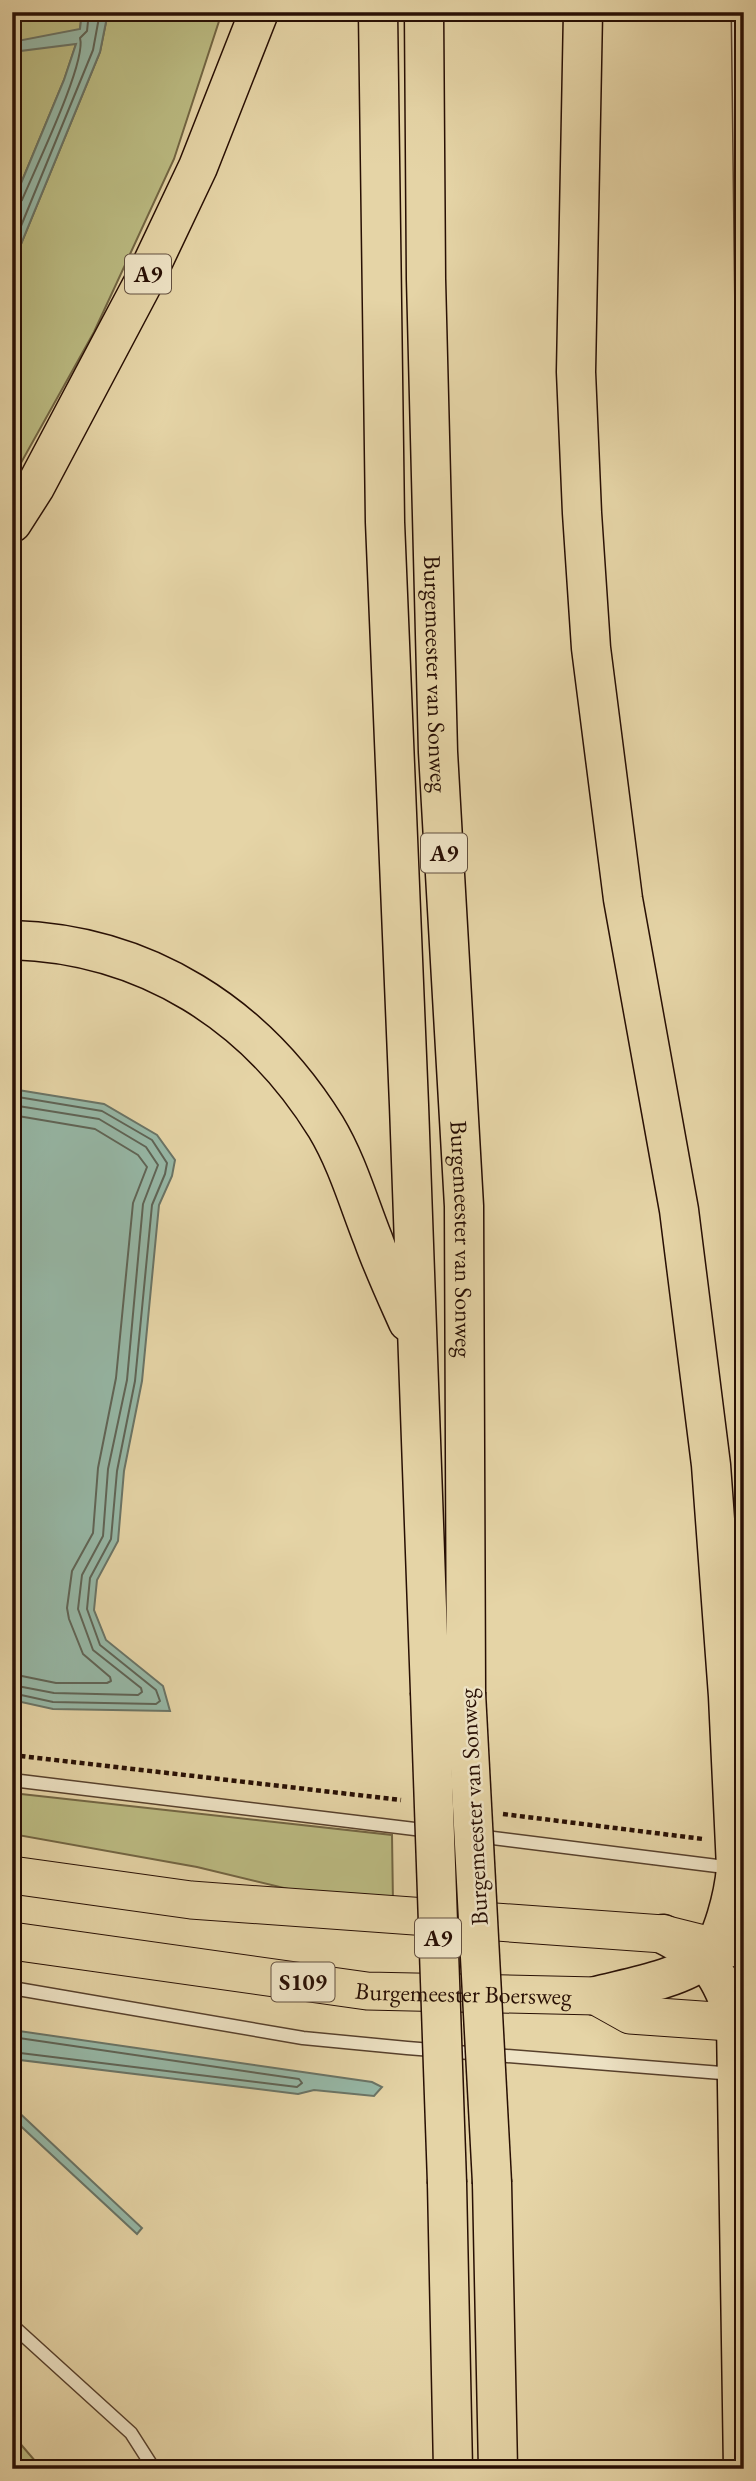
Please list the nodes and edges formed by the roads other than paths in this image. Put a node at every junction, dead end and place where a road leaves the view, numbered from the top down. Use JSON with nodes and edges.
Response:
{"nodes":[{"id":1,"x":258,"y":12,"type":"edge"},
{"id":2,"x":377,"y":12,"type":"edge"},
{"id":3,"x":424,"y":12,"type":"edge"},
{"id":4,"x":583,"y":12,"type":"edge"},
{"id":5,"x":738,"y":12,"type":"edge"},
{"id":6,"x":742,"y":291,"type":"edge"},
{"id":7,"x":744,"y":500,"type":"edge"},
{"id":8,"x":12,"y":523,"type":"edge"},
{"id":9,"x":12,"y":940,"type":"edge"},
{"id":10,"x":417,"y":1343,"type":"junction"},
{"id":11,"x":448,"y":1693,"type":"junction"},
{"id":12,"x":12,"y":1780,"type":"edge"},
{"id":13,"x":740,"y":1866,"type":"edge"},
{"id":14,"x":12,"y":1875,"type":"edge"},
{"id":15,"x":663,"y":1934,"type":"joint"},
{"id":16,"x":12,"y":1941,"type":"edge"},
{"id":17,"x":721,"y":1951,"type":"edge"},
{"id":18,"x":12,"y":1988,"type":"edge"},
{"id":19,"x":596,"y":1996,"type":"junction"},
{"id":20,"x":740,"y":2023,"type":"edge"},
{"id":21,"x":740,"y":2074,"type":"edge"},
{"id":22,"x":12,"y":2325,"type":"edge"},
{"id":23,"x":154,"y":2469,"type":"edge"},
{"id":24,"x":453,"y":2469,"type":"edge"},
{"id":25,"x":498,"y":2469,"type":"edge"},
{"id":26,"x":743,"y":2469,"type":"edge"}],
"edges":[{"from":1,"to":8,"type":"highway","number":"A9"},
{"from":2,"to":10,"type":"highway","name":"Burgemeester van Sonweg","number":"A9"},
{"from":3,"to":11,"type":"highway","name":"Burgemeester van Sonweg","number":"A9"},
{"from":4,"to":13,"type":"highway"},
{"from":5,"to":6,"type":"lane"},
{"from":6,"to":7,"type":"lane"},
{"from":9,"to":10,"type":"highway","number":"A9"},
{"from":10,"to":11,"type":"highway","name":"Burgemeester van Sonweg","number":"A9"},
{"from":11,"to":24,"type":"highway","name":"Burgemeester van Sonweg","number":"A9","bridge":true},
{"from":11,"to":25,"type":"highway","name":"Burgemeester van Sonweg","number":"A9","bridge":true},
{"from":12,"to":13,"type":"lane"},
{"from":13,"to":17,"type":"highway"},
{"from":14,"to":15,"type":"main road"},
{"from":15,"to":17,"type":"highway"},
{"from":16,"to":19,"type":"main road","name":"Burgemeester Boersweg","number":"S109"},
{"from":17,"to":19,"type":"highway"},
{"from":17,"to":20,"type":"highway"},
{"from":18,"to":21,"type":"lane"},
{"from":19,"to":20,"type":"main road","name":"Burgemeester Boersweg","number":"S109"},
{"from":20,"to":21,"type":"highway"},
{"from":21,"to":26,"type":"highway"},
{"from":22,"to":23,"type":"lane"}]}
